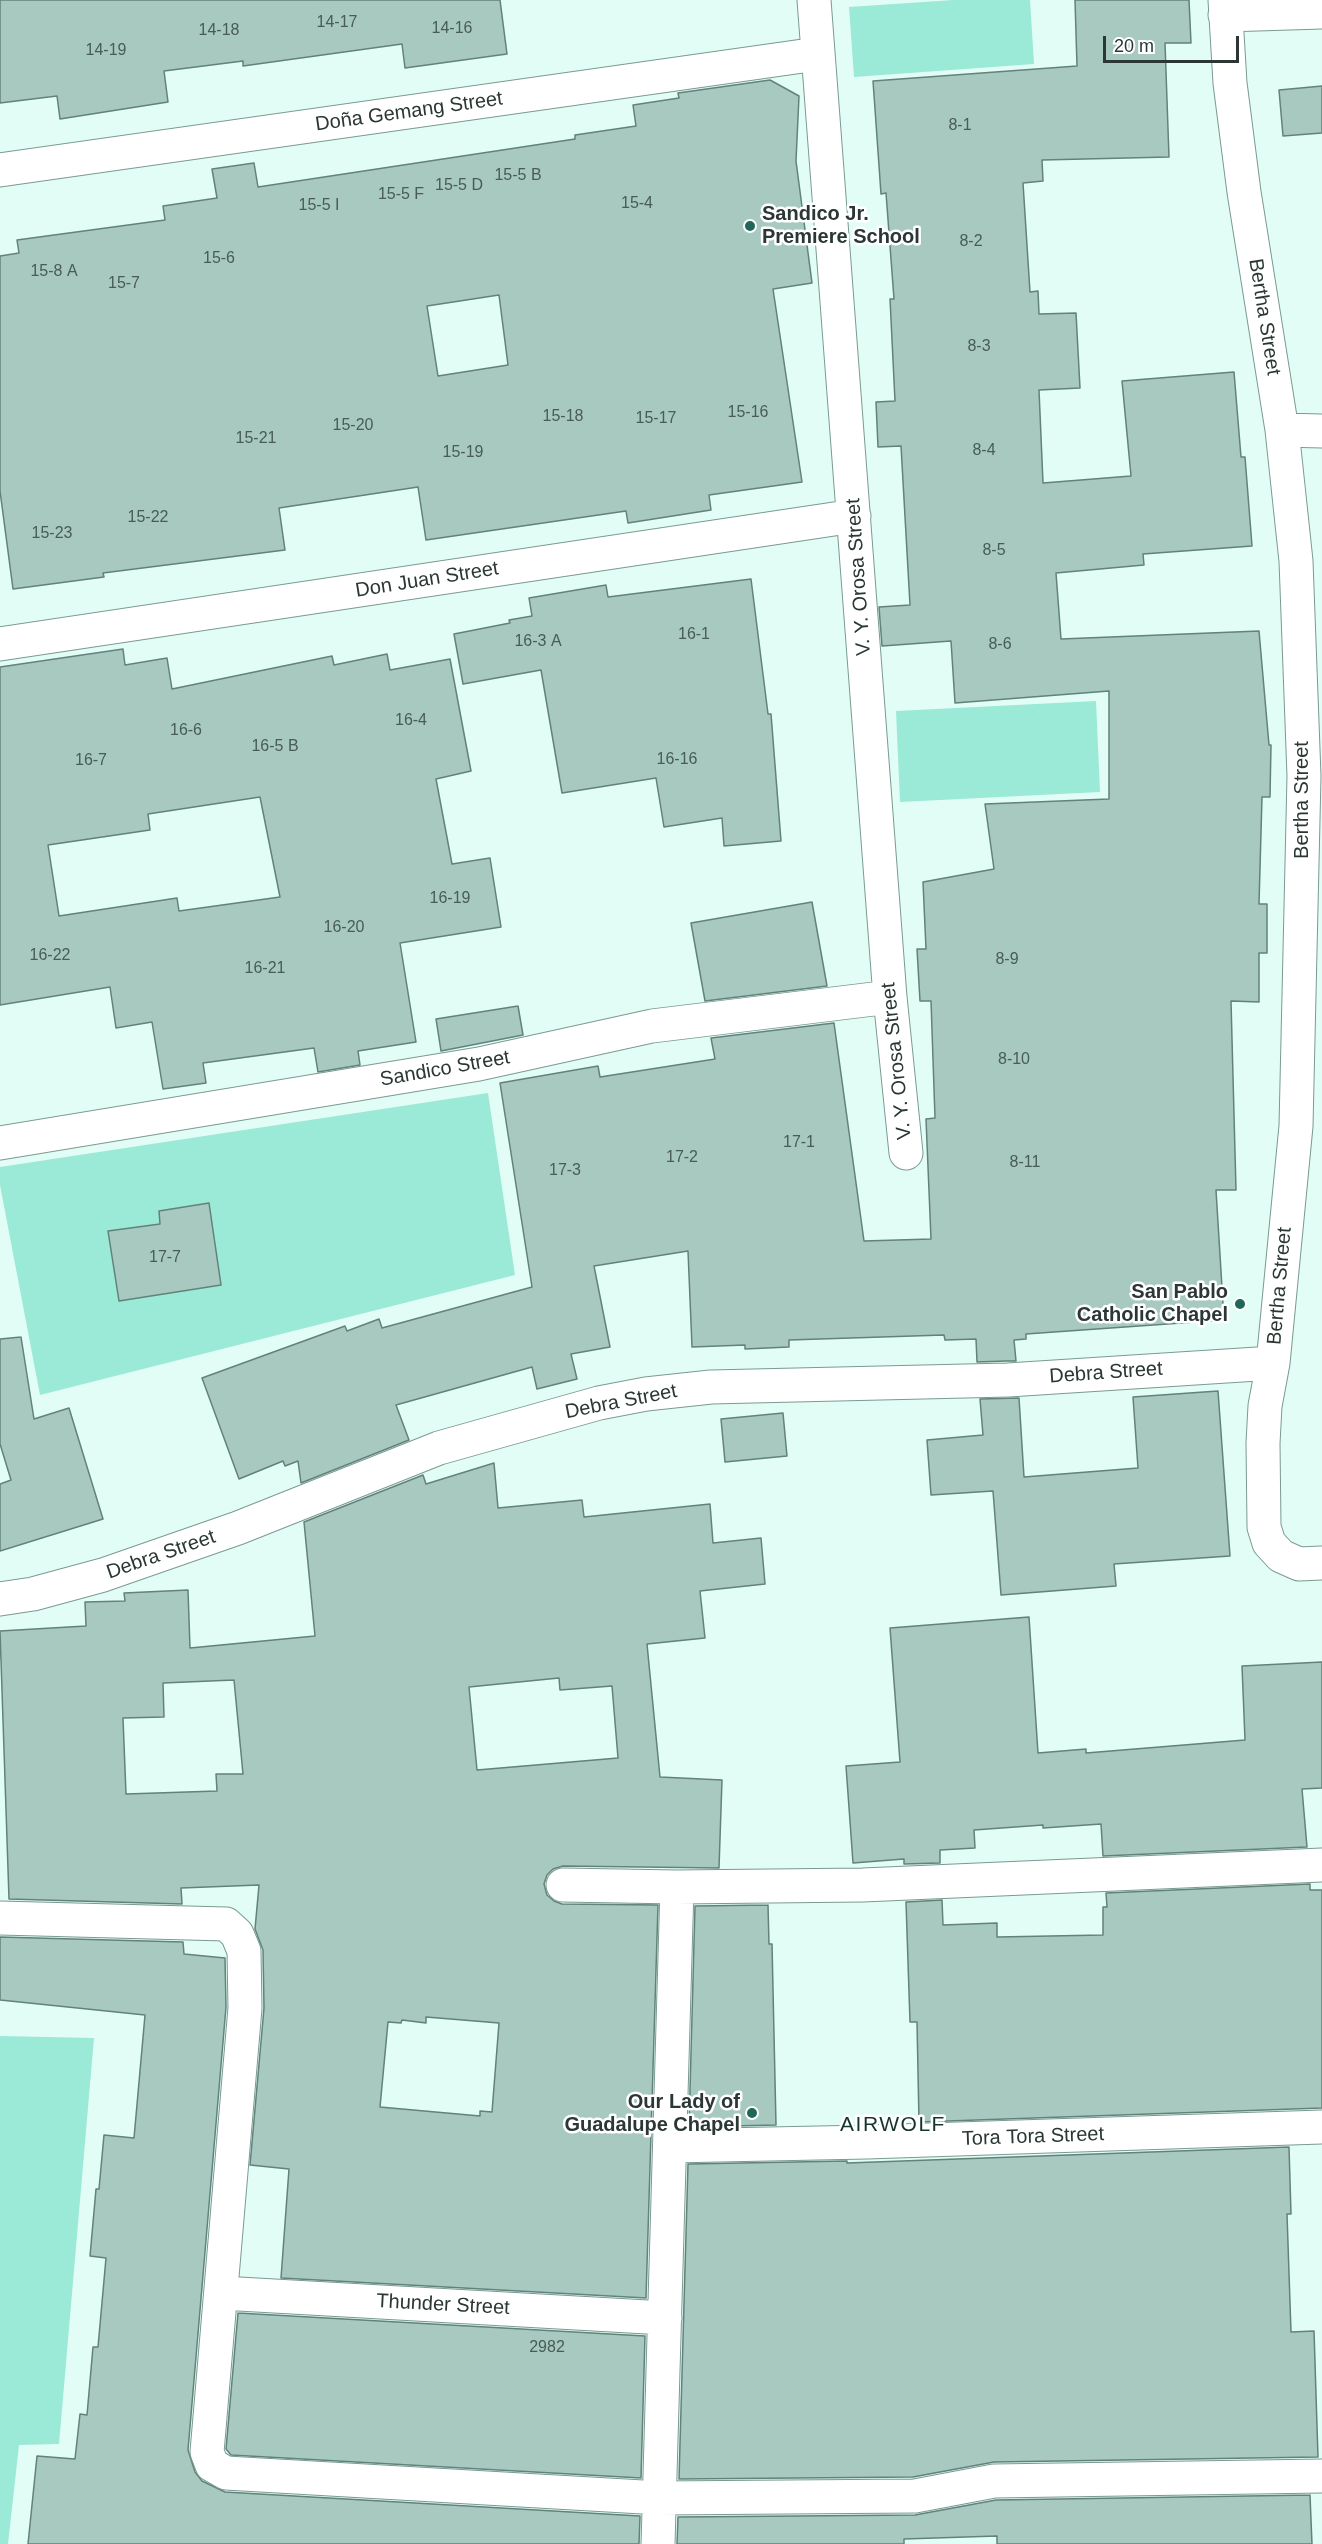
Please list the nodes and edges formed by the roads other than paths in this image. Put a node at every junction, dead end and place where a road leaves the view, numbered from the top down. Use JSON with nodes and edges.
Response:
{"nodes":[{"id":1,"x":814,"y":0,"type":"edge"},
{"id":2,"x":1225,"y":8,"type":"edge"},
{"id":3,"x":1322,"y":12,"type":"edge"},
{"id":4,"x":817,"y":54,"type":"junction"},
{"id":5,"x":0,"y":170,"type":"edge"},
{"id":6,"x":1282,"y":430,"type":"junction"},
{"id":7,"x":1322,"y":431,"type":"edge"},
{"id":8,"x":854,"y":516,"type":"junction"},
{"id":9,"x":0,"y":644,"type":"edge"},
{"id":10,"x":1313,"y":776,"type":"edge"},
{"id":11,"x":890,"y":997,"type":"junction"},
{"id":12,"x":1309,"y":1127,"type":"edge"},
{"id":13,"x":0,"y":1143,"type":"edge"},
{"id":14,"x":906,"y":1153,"type":"dead end"},
{"id":15,"x":1273,"y":1363,"type":"junction"},
{"id":16,"x":1322,"y":1563,"type":"edge"},
{"id":17,"x":0,"y":1599,"type":"edge"},
{"id":18,"x":1322,"y":1865,"type":"edge"},
{"id":19,"x":563,"y":1885,"type":"dead end"},
{"id":20,"x":677,"y":1887,"type":"junction"},
{"id":21,"x":0,"y":1918,"type":"edge"},
{"id":22,"x":1322,"y":2127,"type":"edge"},
{"id":23,"x":671,"y":2146,"type":"junction"},
{"id":24,"x":221,"y":2293,"type":"junction"},
{"id":25,"x":665,"y":2318,"type":"junction"},
{"id":26,"x":1322,"y":2476,"type":"edge"},
{"id":27,"x":660,"y":2498,"type":"junction"},
{"id":28,"x":658,"y":2544,"type":"edge"}],
"edges":[{"from":1,"to":4,"type":"street","name":"V. Y. Orosa Street"},
{"from":2,"to":3,"type":"street"},
{"from":2,"to":6,"type":"street","name":"Bertha Street"},
{"from":4,"to":5,"type":"street","name":"Doña Gemang Street"},
{"from":4,"to":8,"type":"street","name":"V. Y. Orosa Street"},
{"from":6,"to":7,"type":"street"},
{"from":6,"to":10,"type":"street","name":"Bertha Street"},
{"from":8,"to":9,"type":"street","name":"Don Juan Street"},
{"from":8,"to":11,"type":"street","name":"V. Y. Orosa Street"},
{"from":10,"to":12,"type":"street","name":"Bertha Street"},
{"from":11,"to":13,"type":"street","name":"Sandico Street"},
{"from":11,"to":14,"type":"street","name":"V. Y. Orosa Street"},
{"from":12,"to":15,"type":"street","name":"Bertha Street"},
{"from":15,"to":16,"type":"street","name":"Bertha Street"},
{"from":15,"to":17,"type":"street","name":"Debra Street"},
{"from":18,"to":20,"type":"street"},
{"from":19,"to":20,"type":"street"},
{"from":20,"to":23,"type":"street"},
{"from":21,"to":24,"type":"street"},
{"from":22,"to":23,"type":"street","name":"Tora Tora Street"},
{"from":23,"to":25,"type":"street"},
{"from":24,"to":25,"type":"street","name":"Thunder Street"},
{"from":24,"to":27,"type":"street"},
{"from":25,"to":27,"type":"street"},
{"from":26,"to":27,"type":"street"},
{"from":27,"to":28,"type":"street"}]}
